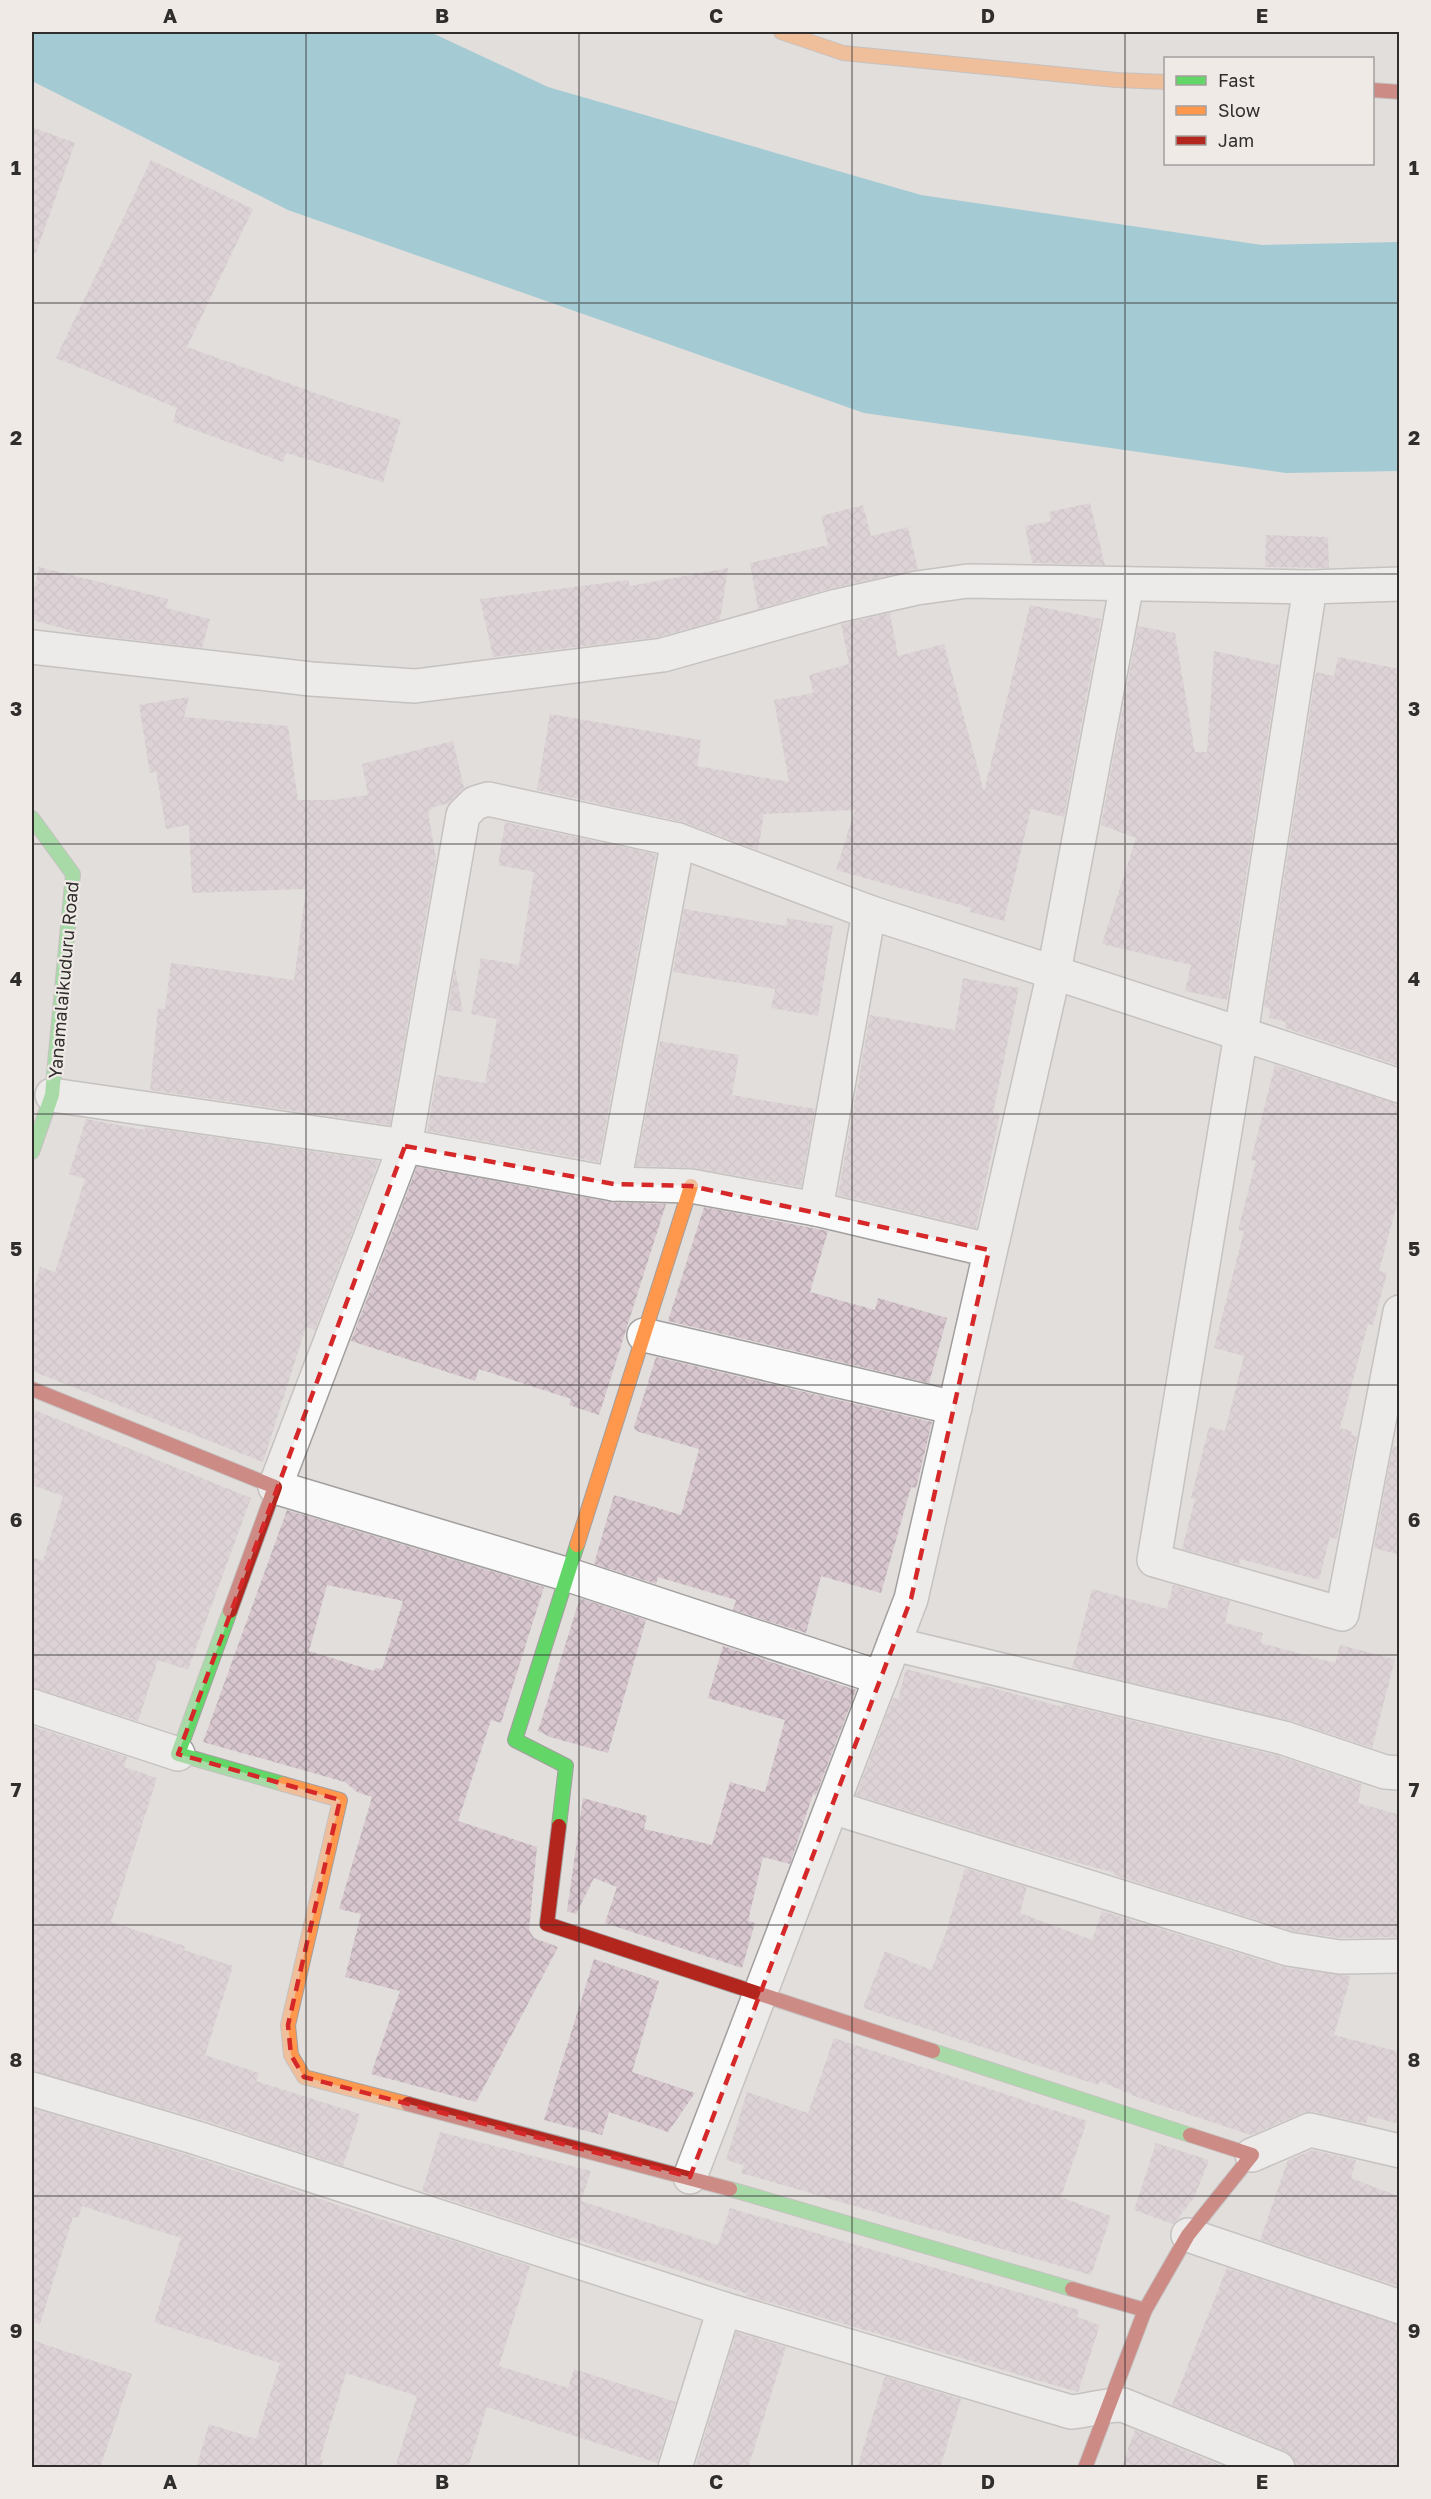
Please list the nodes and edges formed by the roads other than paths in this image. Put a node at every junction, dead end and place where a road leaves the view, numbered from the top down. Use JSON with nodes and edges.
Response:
{"nodes":[{"id":1,"x":781,"y":32,"type":"edge"},
{"id":2,"x":1164,"y":82,"type":"edge"},
{"id":3,"x":1374,"y":90,"type":"edge"},
{"id":4,"x":1400,"y":92,"type":"edge"},
{"id":5,"x":1127,"y":584,"type":"junction"},
{"id":6,"x":1400,"y":584,"type":"edge"},
{"id":7,"x":1310,"y":587,"type":"junction"},
{"id":8,"x":32,"y":647,"type":"edge"},
{"id":9,"x":32,"y":818,"type":"edge"},
{"id":10,"x":678,"y":840,"type":"junction"},
{"id":11,"x":869,"y":912,"type":"junction"},
{"id":12,"x":1054,"y":972,"type":"junction"},
{"id":13,"x":1241,"y":1034,"type":"junction"},
{"id":14,"x":1400,"y":1086,"type":"edge"},
{"id":15,"x":52,"y":1095,"type":"junction"},
{"id":16,"x":405,"y":1146,"type":"junction"},
{"id":17,"x":32,"y":1152,"type":"edge"},
{"id":18,"x":614,"y":1184,"type":"junction"},
{"id":19,"x":691,"y":1186,"type":"junction"},
{"id":20,"x":816,"y":1209,"type":"junction"},
{"id":21,"x":989,"y":1250,"type":"junction"},
{"id":22,"x":1400,"y":1312,"type":"edge"},
{"id":23,"x":644,"y":1335,"type":"junction"},
{"id":24,"x":32,"y":1389,"type":"edge"},
{"id":25,"x":955,"y":1408,"type":"junction"},
{"id":26,"x":275,"y":1486,"type":"junction"},
{"id":27,"x":569,"y":1575,"type":"junction"},
{"id":28,"x":894,"y":1644,"type":"junction"},
{"id":29,"x":881,"y":1678,"type":"junction"},
{"id":30,"x":32,"y":1706,"type":"edge"},
{"id":31,"x":178,"y":1754,"type":"junction"},
{"id":32,"x":1400,"y":1773,"type":"edge"},
{"id":33,"x":832,"y":1807,"type":"junction"},
{"id":34,"x":1400,"y":1956,"type":"edge"},
{"id":35,"x":761,"y":1994,"type":"junction"},
{"id":36,"x":32,"y":2089,"type":"edge"},
{"id":37,"x":1400,"y":2151,"type":"edge"},
{"id":38,"x":1252,"y":2155,"type":"junction"},
{"id":39,"x":690,"y":2177,"type":"junction"},
{"id":40,"x":1188,"y":2235,"type":"junction"},
{"id":41,"x":1400,"y":2307,"type":"edge"},
{"id":42,"x":724,"y":2309,"type":"junction"},
{"id":43,"x":1145,"y":2310,"type":"junction"},
{"id":44,"x":1111,"y":2404,"type":"junction"},
{"id":45,"x":675,"y":2468,"type":"edge"},
{"id":46,"x":1085,"y":2468,"type":"edge"},
{"id":47,"x":1278,"y":2468,"type":"edge"}],
"edges":[{"from":1,"to":2,"type":"street"},
{"from":3,"to":4,"type":"street"},
{"from":5,"to":7,"type":"street"},
{"from":5,"to":8,"type":"street"},
{"from":5,"to":12,"type":"street"},
{"from":6,"to":7,"type":"street"},
{"from":7,"to":13,"type":"street"},
{"from":9,"to":15,"type":"street","name":"Yanamalaikuduru Road"},
{"from":10,"to":11,"type":"street"},
{"from":10,"to":16,"type":"street"},
{"from":10,"to":18,"type":"street"},
{"from":11,"to":12,"type":"street"},
{"from":11,"to":20,"type":"street"},
{"from":12,"to":13,"type":"street"},
{"from":12,"to":21,"type":"street"},
{"from":13,"to":14,"type":"street"},
{"from":13,"to":22,"type":"street"},
{"from":15,"to":16,"type":"street"},
{"from":15,"to":17,"type":"street","name":"Yanamalaikuduru Road"},
{"from":16,"to":18,"type":"street"},
{"from":16,"to":26,"type":"street"},
{"from":18,"to":19,"type":"street"},
{"from":19,"to":20,"type":"street"},
{"from":19,"to":23,"type":"street"},
{"from":20,"to":21,"type":"street"},
{"from":21,"to":25,"type":"street"},
{"from":23,"to":25,"type":"street"},
{"from":23,"to":27,"type":"street"},
{"from":24,"to":26,"type":"street"},
{"from":25,"to":28,"type":"street"},
{"from":26,"to":27,"type":"street"},
{"from":26,"to":31,"type":"street"},
{"from":27,"to":29,"type":"street"},
{"from":27,"to":35,"type":"street"},
{"from":28,"to":29,"type":"street"},
{"from":28,"to":32,"type":"street"},
{"from":29,"to":33,"type":"street"},
{"from":30,"to":31,"type":"street"},
{"from":31,"to":39,"type":"street"},
{"from":33,"to":34,"type":"street"},
{"from":33,"to":35,"type":"street"},
{"from":35,"to":38,"type":"street"},
{"from":35,"to":39,"type":"street"},
{"from":36,"to":42,"type":"street"},
{"from":37,"to":38,"type":"street"},
{"from":38,"to":40,"type":"street"},
{"from":39,"to":43,"type":"street"},
{"from":40,"to":41,"type":"street"},
{"from":40,"to":43,"type":"street"},
{"from":42,"to":44,"type":"street"},
{"from":42,"to":45,"type":"street"},
{"from":43,"to":44,"type":"street"},
{"from":44,"to":46,"type":"street"},
{"from":44,"to":47,"type":"street"}]}
